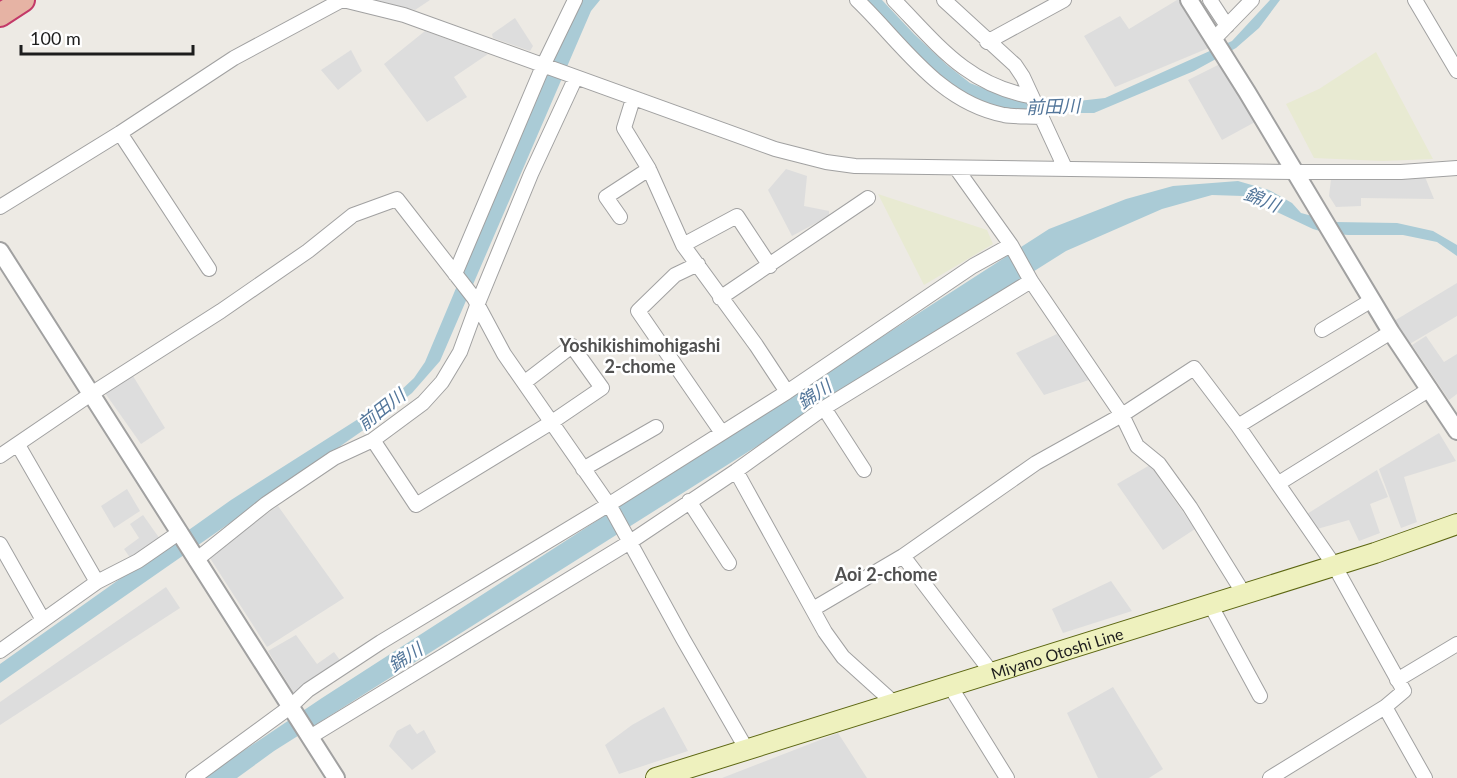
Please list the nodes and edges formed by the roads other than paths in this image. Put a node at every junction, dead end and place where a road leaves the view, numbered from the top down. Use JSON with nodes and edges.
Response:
{"nodes":[{"id":1,"x":23,"y":0,"type":"edge"},
{"id":2,"x":343,"y":0,"type":"edge"},
{"id":3,"x":575,"y":0,"type":"edge"},
{"id":4,"x":857,"y":0,"type":"edge"},
{"id":5,"x":894,"y":0,"type":"edge"},
{"id":6,"x":944,"y":0,"type":"edge"},
{"id":7,"x":1064,"y":0,"type":"edge"},
{"id":8,"x":1189,"y":0,"type":"edge"},
{"id":9,"x":1210,"y":0,"type":"edge"},
{"id":10,"x":1252,"y":0,"type":"edge"},
{"id":11,"x":1415,"y":0,"type":"edge"},
{"id":12,"x":0,"y":15,"type":"edge"},
{"id":13,"x":1227,"y":26,"type":"junction"},
{"id":14,"x":1214,"y":40,"type":"junction"},
{"id":15,"x":987,"y":42,"type":"junction"},
{"id":16,"x":543,"y":66,"type":"junction"},
{"id":17,"x":1457,"y":71,"type":"edge"},
{"id":18,"x":576,"y":77,"type":"junction"},
{"id":19,"x":1030,"y":96,"type":"junction"},
{"id":20,"x":633,"y":99,"type":"junction"},
{"id":21,"x":1041,"y":117,"type":"junction"},
{"id":22,"x":120,"y":133,"type":"junction"},
{"id":23,"x":956,"y":168,"type":"junction"},
{"id":24,"x":1065,"y":168,"type":"junction"},
{"id":25,"x":1457,"y":168,"type":"edge"},
{"id":26,"x":649,"y":169,"type":"junction"},
{"id":27,"x":1295,"y":172,"type":"junction"},
{"id":28,"x":868,"y":198,"type":"dead end"},
{"id":29,"x":0,"y":207,"type":"edge"},
{"id":30,"x":620,"y":217,"type":"dead end"},
{"id":31,"x":683,"y":245,"type":"junction"},
{"id":32,"x":1011,"y":245,"type":"junction"},
{"id":33,"x":0,"y":251,"type":"edge"},
{"id":34,"x":698,"y":264,"type":"junction"},
{"id":35,"x":770,"y":266,"type":"junction"},
{"id":36,"x":209,"y":270,"type":"dead end"},
{"id":37,"x":456,"y":274,"type":"junction"},
{"id":38,"x":1032,"y":281,"type":"junction"},
{"id":39,"x":720,"y":298,"type":"junction"},
{"id":40,"x":1372,"y":300,"type":"junction"},
{"id":41,"x":476,"y":301,"type":"junction"},
{"id":42,"x":1322,"y":330,"type":"dead end"},
{"id":43,"x":1391,"y":332,"type":"junction"},
{"id":44,"x":525,"y":382,"type":"junction"},
{"id":45,"x":1430,"y":389,"type":"junction"},
{"id":46,"x":787,"y":392,"type":"junction"},
{"id":47,"x":91,"y":394,"type":"junction"},
{"id":48,"x":824,"y":408,"type":"junction"},
{"id":49,"x":1122,"y":415,"type":"junction"},
{"id":50,"x":552,"y":422,"type":"junction"},
{"id":51,"x":1238,"y":426,"type":"junction"},
{"id":52,"x":656,"y":427,"type":"dead end"},
{"id":53,"x":1456,"y":429,"type":"edge"},
{"id":54,"x":722,"y":433,"type":"junction"},
{"id":55,"x":374,"y":440,"type":"junction"},
{"id":56,"x":18,"y":445,"type":"junction"},
{"id":57,"x":0,"y":456,"type":"edge"},
{"id":58,"x":583,"y":469,"type":"junction"},
{"id":59,"x":864,"y":470,"type":"dead end"},
{"id":60,"x":736,"y":471,"type":"junction"},
{"id":61,"x":1279,"y":483,"type":"junction"},
{"id":62,"x":689,"y":501,"type":"junction"},
{"id":63,"x":609,"y":507,"type":"junction"},
{"id":64,"x":1457,"y":524,"type":"edge"},
{"id":65,"x":180,"y":532,"type":"junction"},
{"id":66,"x":630,"y":542,"type":"junction"},
{"id":67,"x":0,"y":544,"type":"edge"},
{"id":68,"x":903,"y":556,"type":"junction"},
{"id":69,"x":195,"y":558,"type":"junction"},
{"id":70,"x":729,"y":563,"type":"dead end"},
{"id":71,"x":1334,"y":565,"type":"junction"},
{"id":72,"x":97,"y":582,"type":"junction"},
{"id":73,"x":1244,"y":594,"type":"junction"},
{"id":74,"x":1210,"y":604,"type":"junction"},
{"id":75,"x":813,"y":609,"type":"junction"},
{"id":76,"x":43,"y":620,"type":"junction"},
{"id":77,"x":1457,"y":644,"type":"edge"},
{"id":78,"x":0,"y":651,"type":"edge"},
{"id":79,"x":992,"y":673,"type":"junction"},
{"id":80,"x":1397,"y":680,"type":"junction"},
{"id":81,"x":950,"y":686,"type":"junction"},
{"id":82,"x":1260,"y":696,"type":"dead end"},
{"id":83,"x":894,"y":703,"type":"junction"},
{"id":84,"x":1385,"y":707,"type":"junction"},
{"id":85,"x":291,"y":709,"type":"junction"},
{"id":86,"x":309,"y":735,"type":"junction"},
{"id":87,"x":747,"y":750,"type":"junction"},
{"id":88,"x":1419,"y":776,"type":"edge"},
{"id":89,"x":193,"y":778,"type":"edge"},
{"id":90,"x":336,"y":778,"type":"edge"},
{"id":91,"x":656,"y":778,"type":"edge"},
{"id":92,"x":1007,"y":778,"type":"edge"},
{"id":93,"x":1270,"y":778,"type":"edge"}],
"edges":[{"from":1,"to":12,"type":"highway"},
{"from":2,"to":16,"type":"street"},
{"from":2,"to":22,"type":"street"},
{"from":3,"to":16,"type":"street"},
{"from":4,"to":21,"type":"street"},
{"from":5,"to":19,"type":"street"},
{"from":6,"to":15,"type":"street"},
{"from":7,"to":15,"type":"street"},
{"from":8,"to":14,"type":"street"},
{"from":9,"to":13,"type":"street"},
{"from":10,"to":13,"type":"street"},
{"from":11,"to":17,"type":"street"},
{"from":13,"to":14,"type":"street"},
{"from":14,"to":27,"type":"street"},
{"from":15,"to":19,"type":"street"},
{"from":16,"to":18,"type":"street"},
{"from":16,"to":37,"type":"street"},
{"from":18,"to":20,"type":"street"},
{"from":18,"to":41,"type":"street"},
{"from":19,"to":21,"type":"street"},
{"from":20,"to":23,"type":"street"},
{"from":20,"to":26,"type":"street"},
{"from":21,"to":24,"type":"street"},
{"from":22,"to":29,"type":"street"},
{"from":22,"to":36,"type":"street"},
{"from":23,"to":24,"type":"street"},
{"from":23,"to":32,"type":"street"},
{"from":24,"to":27,"type":"street"},
{"from":25,"to":27,"type":"street"},
{"from":26,"to":30,"type":"street"},
{"from":26,"to":31,"type":"street"},
{"from":27,"to":40,"type":"street"},
{"from":28,"to":35,"type":"street"},
{"from":31,"to":34,"type":"street"},
{"from":31,"to":35,"type":"street"},
{"from":32,"to":38,"type":"street"},
{"from":32,"to":46,"type":"street"},
{"from":33,"to":47,"type":"street"},
{"from":34,"to":39,"type":"street"},
{"from":34,"to":54,"type":"street"},
{"from":35,"to":39,"type":"street"},
{"from":37,"to":41,"type":"street"},
{"from":37,"to":47,"type":"street"},
{"from":38,"to":48,"type":"street"},
{"from":38,"to":49,"type":"street"},
{"from":39,"to":46,"type":"street"},
{"from":40,"to":42,"type":"street"},
{"from":40,"to":43,"type":"street"},
{"from":41,"to":44,"type":"street"},
{"from":41,"to":55,"type":"street"},
{"from":43,"to":45,"type":"street"},
{"from":43,"to":51,"type":"street"},
{"from":44,"to":50,"type":"street"},
{"from":44,"to":50,"type":"street"},
{"from":45,"to":53,"type":"street"},
{"from":45,"to":61,"type":"street"},
{"from":46,"to":54,"type":"street"},
{"from":47,"to":56,"type":"street"},
{"from":47,"to":65,"type":"street"},
{"from":48,"to":59,"type":"street"},
{"from":48,"to":60,"type":"street"},
{"from":49,"to":51,"type":"street"},
{"from":49,"to":68,"type":"street"},
{"from":49,"to":73,"type":"street"},
{"from":50,"to":55,"type":"street"},
{"from":50,"to":58,"type":"street"},
{"from":51,"to":61,"type":"street"},
{"from":52,"to":58,"type":"street"},
{"from":54,"to":63,"type":"street"},
{"from":55,"to":69,"type":"street"},
{"from":56,"to":57,"type":"street"},
{"from":56,"to":72,"type":"street"},
{"from":58,"to":63,"type":"street"},
{"from":60,"to":62,"type":"street"},
{"from":60,"to":75,"type":"street"},
{"from":61,"to":71,"type":"street"},
{"from":62,"to":66,"type":"street"},
{"from":62,"to":70,"type":"street"},
{"from":63,"to":66,"type":"street"},
{"from":63,"to":85,"type":"street"},
{"from":64,"to":71,"type":"main road","name":"Miyano Otoshi Line"},
{"from":65,"to":69,"type":"street"},
{"from":65,"to":72,"type":"street"},
{"from":66,"to":86,"type":"street"},
{"from":66,"to":87,"type":"street"},
{"from":67,"to":76,"type":"street"},
{"from":68,"to":75,"type":"street"},
{"from":68,"to":79,"type":"street"},
{"from":69,"to":85,"type":"street"},
{"from":71,"to":73,"type":"main road","name":"Miyano Otoshi Line"},
{"from":71,"to":80,"type":"street"},
{"from":72,"to":76,"type":"street"},
{"from":73,"to":74,"type":"main road","name":"Miyano Otoshi Line"},
{"from":74,"to":79,"type":"main road","name":"Miyano Otoshi Line"},
{"from":74,"to":82,"type":"street"},
{"from":75,"to":83,"type":"street"},
{"from":76,"to":78,"type":"street"},
{"from":77,"to":80,"type":"street"},
{"from":79,"to":81,"type":"main road","name":"Miyano Otoshi Line"},
{"from":80,"to":84,"type":"street"},
{"from":81,"to":83,"type":"main road","name":"Miyano Otoshi Line"},
{"from":81,"to":92,"type":"street"},
{"from":83,"to":87,"type":"main road","name":"Miyano Otoshi Line"},
{"from":84,"to":88,"type":"street"},
{"from":84,"to":93,"type":"street"},
{"from":85,"to":86,"type":"street"},
{"from":85,"to":89,"type":"street"},
{"from":86,"to":90,"type":"street"},
{"from":87,"to":91,"type":"main road","name":"Miyano Otoshi Line"}]}
